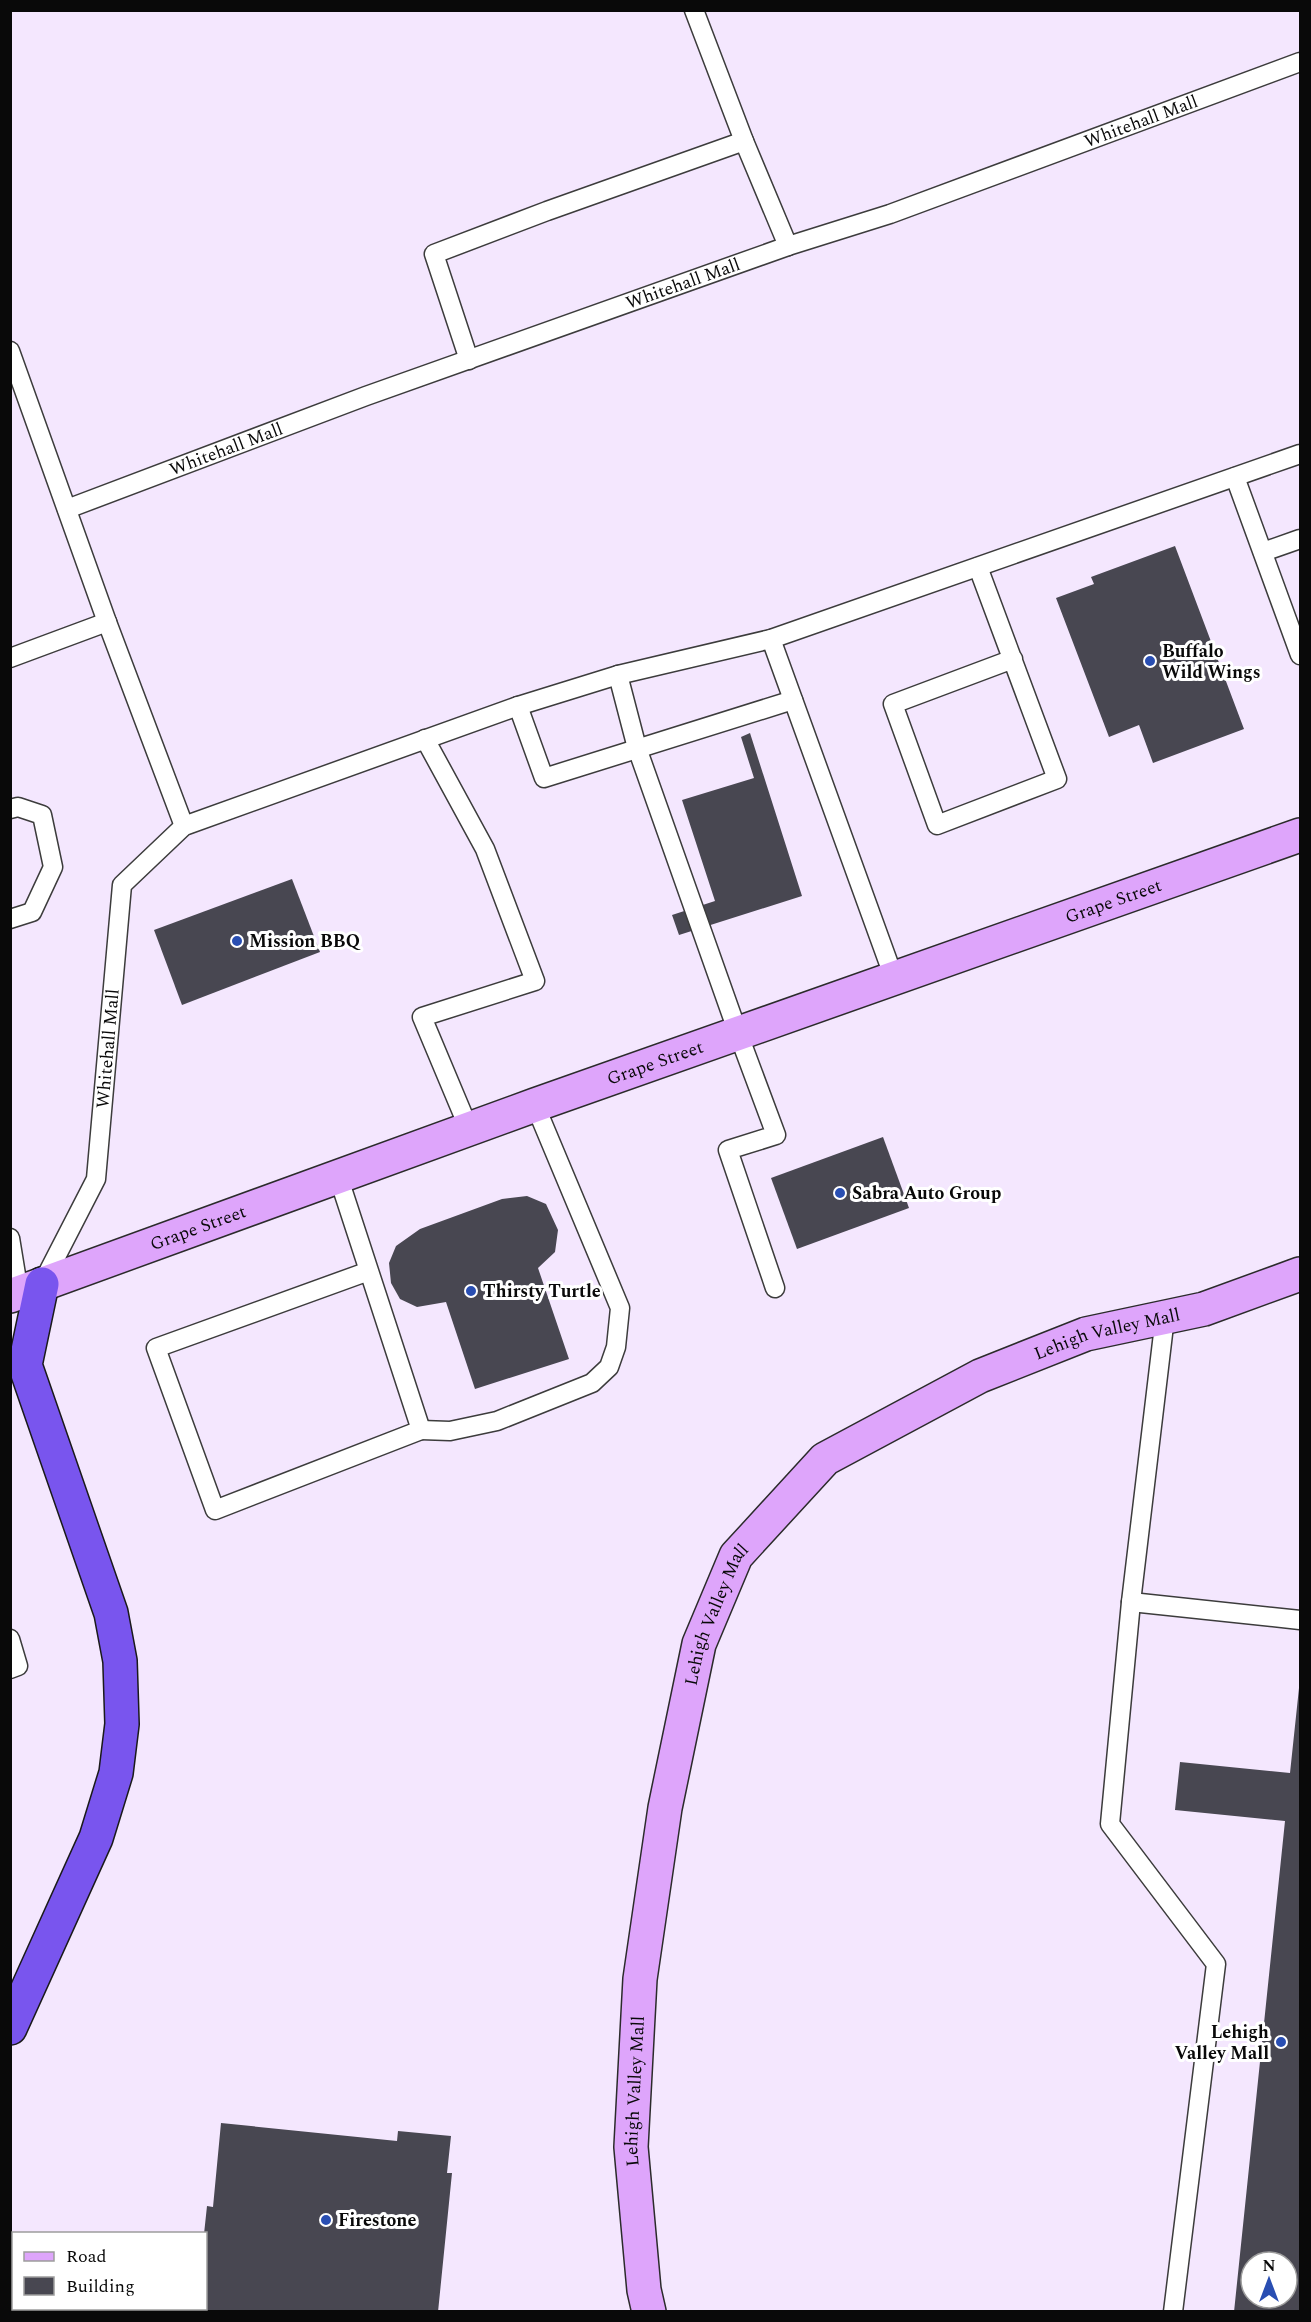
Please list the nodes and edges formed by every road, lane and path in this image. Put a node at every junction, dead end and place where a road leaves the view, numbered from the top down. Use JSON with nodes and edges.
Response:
{"nodes":[{"id":1,"x":694,"y":10,"type":"edge"},
{"id":2,"x":1300,"y":62,"type":"edge"},
{"id":3,"x":744,"y":141,"type":"junction"},
{"id":4,"x":788,"y":246,"type":"junction"},
{"id":5,"x":10,"y":351,"type":"edge"},
{"id":6,"x":469,"y":360,"type":"junction"},
{"id":7,"x":1300,"y":454,"type":"edge"},
{"id":8,"x":1235,"y":477,"type":"junction"},
{"id":9,"x":67,"y":509,"type":"junction"},
{"id":10,"x":1300,"y":539,"type":"edge"},
{"id":11,"x":1263,"y":552,"type":"junction"},
{"id":12,"x":978,"y":567,"type":"junction"},
{"id":13,"x":107,"y":622,"type":"junction"},
{"id":14,"x":771,"y":639,"type":"junction"},
{"id":15,"x":1300,"y":655,"type":"edge"},
{"id":16,"x":10,"y":658,"type":"edge"},
{"id":17,"x":1013,"y":659,"type":"junction"},
{"id":18,"x":618,"y":675,"type":"junction"},
{"id":19,"x":793,"y":700,"type":"junction"},
{"id":20,"x":518,"y":706,"type":"junction"},
{"id":21,"x":425,"y":739,"type":"junction"},
{"id":22,"x":637,"y":748,"type":"junction"},
{"id":23,"x":10,"y":809,"type":"edge"},
{"id":24,"x":184,"y":826,"type":"junction"},
{"id":25,"x":1300,"y":835,"type":"edge"},
{"id":26,"x":10,"y":919,"type":"edge"},
{"id":27,"x":894,"y":978,"type":"junction"},
{"id":28,"x":738,"y":1033,"type":"junction"},
{"id":29,"x":535,"y":1105,"type":"junction"},
{"id":30,"x":469,"y":1129,"type":"junction"},
{"id":31,"x":338,"y":1176,"type":"junction"},
{"id":32,"x":10,"y":1238,"type":"edge"},
{"id":33,"x":369,"y":1272,"type":"junction"},
{"id":34,"x":1300,"y":1274,"type":"edge"},
{"id":35,"x":774,"y":1288,"type":"dead end"},
{"id":36,"x":24,"y":1291,"type":"edge"},
{"id":37,"x":1165,"y":1317,"type":"junction"},
{"id":38,"x":421,"y":1430,"type":"junction"},
{"id":39,"x":1131,"y":1602,"type":"junction"},
{"id":40,"x":1300,"y":1620,"type":"edge"},
{"id":41,"x":10,"y":1639,"type":"edge"},
{"id":42,"x":10,"y":1669,"type":"edge"},
{"id":43,"x":10,"y":2028,"type":"edge"},
{"id":44,"x":649,"y":2312,"type":"edge"},
{"id":45,"x":1173,"y":2312,"type":"edge"}],
"edges":[{"from":1,"to":3,"type":"lane"},
{"from":2,"to":4,"type":"lane","name":"Whitehall Mall"},
{"from":3,"to":4,"type":"lane"},
{"from":3,"to":6,"type":"lane"},
{"from":4,"to":6,"type":"lane","name":"Whitehall Mall"},
{"from":5,"to":9,"type":"lane"},
{"from":6,"to":9,"type":"lane","name":"Whitehall Mall"},
{"from":7,"to":8,"type":"lane","name":"Whitehall Mall"},
{"from":8,"to":11,"type":"lane"},
{"from":8,"to":12,"type":"lane","name":"Whitehall Mall"},
{"from":9,"to":13,"type":"lane"},
{"from":10,"to":11,"type":"lane"},
{"from":11,"to":15,"type":"lane"},
{"from":12,"to":14,"type":"lane","name":"Whitehall Mall"},
{"from":12,"to":17,"type":"lane"},
{"from":13,"to":16,"type":"lane"},
{"from":13,"to":24,"type":"lane"},
{"from":14,"to":18,"type":"lane","name":"Whitehall Mall"},
{"from":14,"to":19,"type":"lane"},
{"from":17,"to":17,"type":"lane"},
{"from":18,"to":20,"type":"lane","name":"Whitehall Mall"},
{"from":18,"to":22,"type":"lane"},
{"from":19,"to":22,"type":"lane"},
{"from":19,"to":27,"type":"lane"},
{"from":20,"to":21,"type":"lane","name":"Whitehall Mall"},
{"from":20,"to":22,"type":"lane"},
{"from":21,"to":24,"type":"lane","name":"Whitehall Mall"},
{"from":21,"to":30,"type":"lane"},
{"from":22,"to":28,"type":"lane"},
{"from":23,"to":26,"type":"lane"},
{"from":24,"to":36,"type":"lane","name":"Whitehall Mall"},
{"from":25,"to":27,"type":"street","name":"Grape Street"},
{"from":27,"to":28,"type":"street","name":"Grape Street"},
{"from":28,"to":29,"type":"street","name":"Grape Street"},
{"from":28,"to":35,"type":"lane"},
{"from":29,"to":30,"type":"street","name":"Grape Street"},
{"from":29,"to":38,"type":"lane"},
{"from":30,"to":31,"type":"street","name":"Grape Street"},
{"from":31,"to":33,"type":"lane"},
{"from":31,"to":36,"type":"street","name":"Grape Street"},
{"from":32,"to":36,"type":"lane"},
{"from":33,"to":38,"type":"lane"},
{"from":33,"to":38,"type":"lane"},
{"from":34,"to":37,"type":"street","name":"Lehigh Valley Mall"},
{"from":36,"to":43,"type":"highway"},
{"from":37,"to":39,"type":"lane"},
{"from":37,"to":44,"type":"street","name":"Lehigh Valley Mall"},
{"from":39,"to":40,"type":"lane"},
{"from":39,"to":45,"type":"lane"},
{"from":41,"to":42,"type":"lane"}]}
